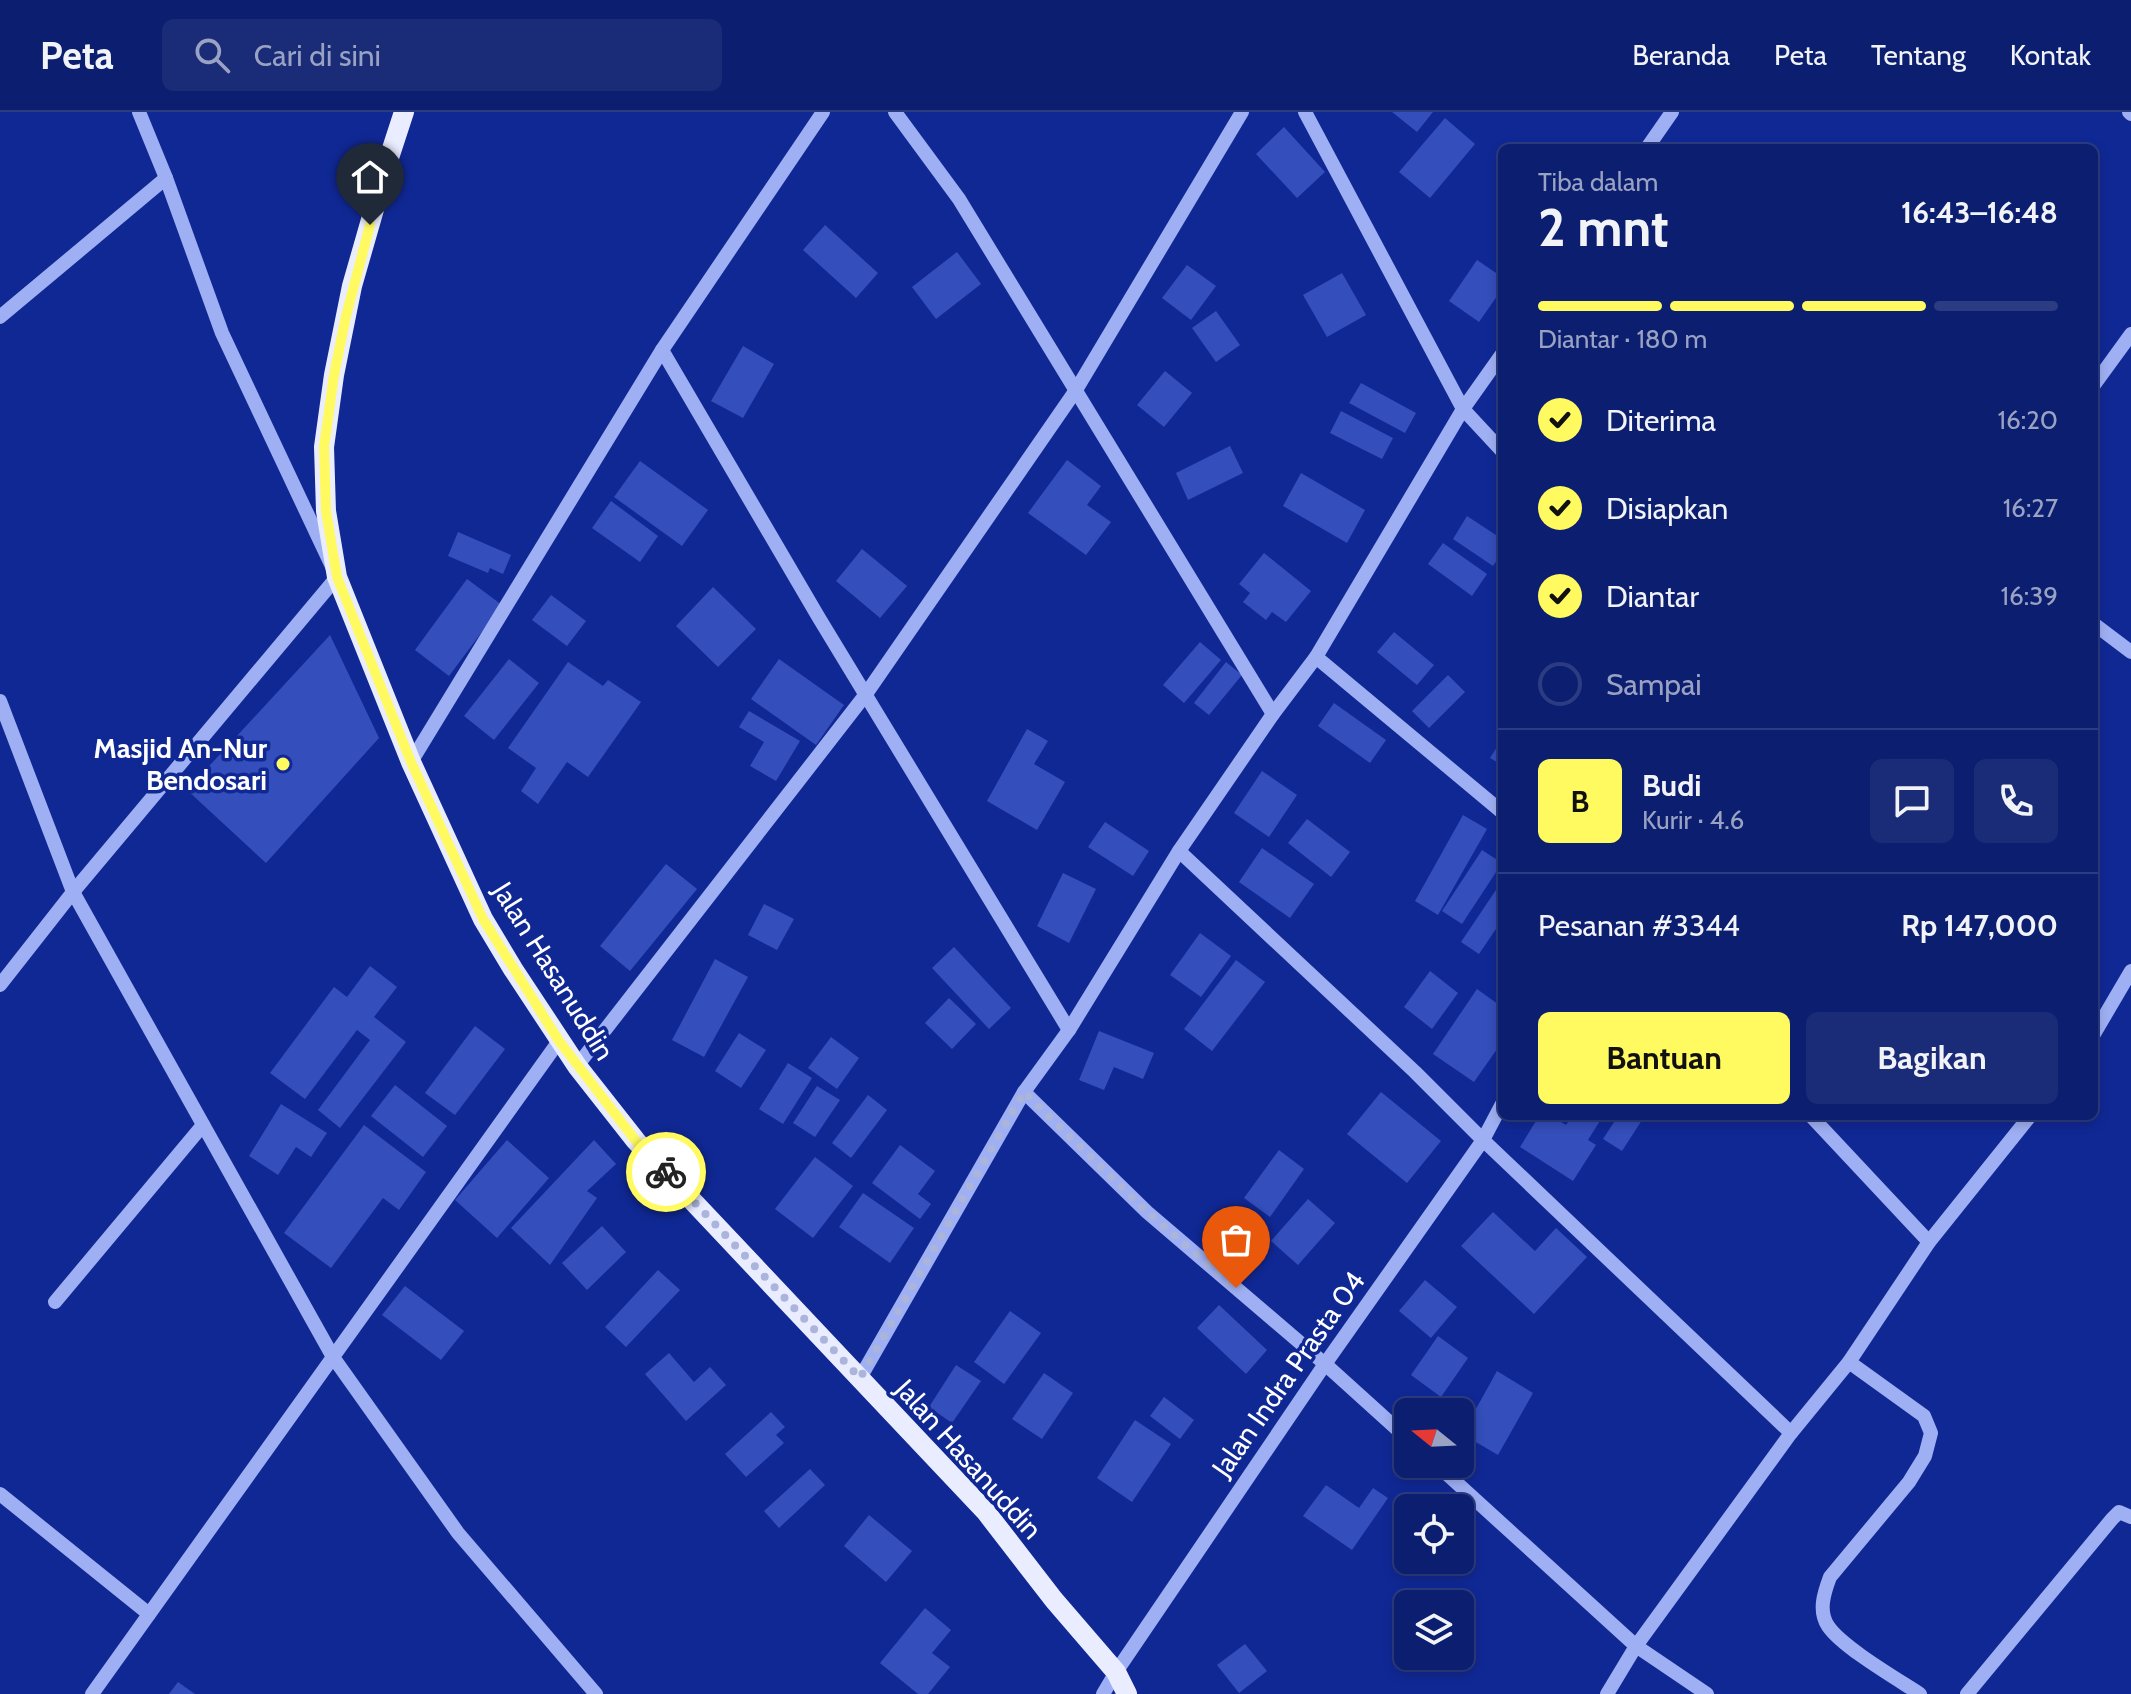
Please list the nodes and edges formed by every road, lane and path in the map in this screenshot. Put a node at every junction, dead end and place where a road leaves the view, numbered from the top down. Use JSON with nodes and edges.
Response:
{"nodes":[{"id":1,"x":139,"y":112,"type":"edge"},
{"id":2,"x":404,"y":112,"type":"edge"},
{"id":3,"x":823,"y":112,"type":"edge"},
{"id":4,"x":895,"y":112,"type":"edge"},
{"id":5,"x":1242,"y":112,"type":"edge"},
{"id":6,"x":1305,"y":112,"type":"edge"},
{"id":7,"x":1672,"y":112,"type":"edge"},
{"id":8,"x":1650,"y":144,"type":"edge"},
{"id":9,"x":166,"y":178,"type":"junction"},
{"id":10,"x":0,"y":317,"type":"edge"},
{"id":11,"x":2131,"y":334,"type":"edge"},
{"id":12,"x":662,"y":350,"type":"junction"},
{"id":13,"x":1498,"y":360,"type":"edge"},
{"id":14,"x":2098,"y":379,"type":"edge"},
{"id":15,"x":1076,"y":390,"type":"junction"},
{"id":16,"x":1463,"y":409,"type":"junction"},
{"id":17,"x":1498,"y":447,"type":"edge"},
{"id":18,"x":337,"y":577,"type":"junction"},
{"id":19,"x":2098,"y":627,"type":"edge"},
{"id":20,"x":2131,"y":652,"type":"edge"},
{"id":21,"x":1316,"y":657,"type":"junction"},
{"id":22,"x":866,"y":694,"type":"junction"},
{"id":23,"x":0,"y":701,"type":"edge"},
{"id":24,"x":1273,"y":714,"type":"junction"},
{"id":25,"x":411,"y":762,"type":"junction"},
{"id":26,"x":1498,"y":809,"type":"edge"},
{"id":27,"x":1179,"y":851,"type":"junction"},
{"id":28,"x":73,"y":892,"type":"junction"},
{"id":29,"x":2131,"y":971,"type":"edge"},
{"id":30,"x":0,"y":985,"type":"edge"},
{"id":31,"x":2098,"y":1027,"type":"edge"},
{"id":32,"x":1069,"y":1030,"type":"junction"},
{"id":33,"x":559,"y":1041,"type":"junction"},
{"id":34,"x":577,"y":1066,"type":"junction"},
{"id":35,"x":1024,"y":1092,"type":"junction"},
{"id":36,"x":1498,"y":1112,"type":"edge"},
{"id":37,"x":1815,"y":1120,"type":"edge"},
{"id":38,"x":2027,"y":1120,"type":"edge"},
{"id":39,"x":203,"y":1125,"type":"junction"},
{"id":40,"x":1483,"y":1140,"type":"junction"},
{"id":41,"x":1929,"y":1242,"type":"junction"},
{"id":42,"x":55,"y":1302,"type":"dead end"},
{"id":43,"x":333,"y":1357,"type":"junction"},
{"id":44,"x":1849,"y":1362,"type":"junction"},
{"id":45,"x":1325,"y":1364,"type":"junction"},
{"id":46,"x":860,"y":1378,"type":"junction"},
{"id":47,"x":1394,"y":1426,"type":"edge"},
{"id":48,"x":1791,"y":1433,"type":"junction"},
{"id":49,"x":1451,"y":1478,"type":"edge"},
{"id":50,"x":0,"y":1494,"type":"edge"},
{"id":51,"x":2131,"y":1517,"type":"edge"},
{"id":52,"x":149,"y":1614,"type":"junction"},
{"id":53,"x":1636,"y":1646,"type":"junction"},
{"id":54,"x":1116,"y":1672,"type":"junction"},
{"id":55,"x":92,"y":1694,"type":"edge"},
{"id":56,"x":596,"y":1694,"type":"edge"},
{"id":57,"x":1103,"y":1694,"type":"edge"},
{"id":58,"x":1127,"y":1694,"type":"edge"},
{"id":59,"x":1607,"y":1694,"type":"edge"},
{"id":60,"x":1707,"y":1694,"type":"edge"},
{"id":61,"x":1920,"y":1694,"type":"edge"},
{"id":62,"x":1967,"y":1694,"type":"edge"}],
"edges":[{"from":1,"to":9,"type":"street"},
{"from":2,"to":18,"type":"main road","name":"Jalan Hasanuddin"},
{"from":3,"to":12,"type":"street"},
{"from":4,"to":15,"type":"street"},
{"from":5,"to":15,"type":"street"},
{"from":6,"to":16,"type":"street"},
{"from":7,"to":8,"type":"street"},
{"from":9,"to":10,"type":"street"},
{"from":9,"to":18,"type":"street"},
{"from":11,"to":14,"type":"street"},
{"from":12,"to":22,"type":"street"},
{"from":12,"to":25,"type":"street"},
{"from":13,"to":16,"type":"street"},
{"from":15,"to":22,"type":"street"},
{"from":15,"to":24,"type":"street"},
{"from":16,"to":17,"type":"street"},
{"from":16,"to":21,"type":"street"},
{"from":18,"to":25,"type":"main road","name":"Jalan Hasanuddin"},
{"from":18,"to":28,"type":"street"},
{"from":19,"to":20,"type":"street"},
{"from":21,"to":24,"type":"street"},
{"from":21,"to":26,"type":"street"},
{"from":22,"to":32,"type":"street"},
{"from":22,"to":34,"type":"street"},
{"from":23,"to":28,"type":"street"},
{"from":24,"to":27,"type":"street"},
{"from":25,"to":33,"type":"main road","name":"Jalan Hasanuddin"},
{"from":27,"to":32,"type":"street"},
{"from":27,"to":40,"type":"street"},
{"from":28,"to":30,"type":"street"},
{"from":28,"to":39,"type":"street"},
{"from":29,"to":31,"type":"street"},
{"from":32,"to":35,"type":"street"},
{"from":33,"to":34,"type":"main road","name":"Jalan Hasanuddin"},
{"from":33,"to":43,"type":"street"},
{"from":34,"to":46,"type":"main road","name":"Jalan Hasanuddin"},
{"from":35,"to":45,"type":"street"},
{"from":35,"to":46,"type":"street"},
{"from":36,"to":40,"type":"street","name":"Jalan Indra Prasta 04"},
{"from":37,"to":41,"type":"street"},
{"from":38,"to":41,"type":"street"},
{"from":39,"to":42,"type":"street"},
{"from":39,"to":43,"type":"street"},
{"from":40,"to":45,"type":"street","name":"Jalan Indra Prasta 04"},
{"from":40,"to":48,"type":"street"},
{"from":41,"to":44,"type":"street"},
{"from":43,"to":52,"type":"street"},
{"from":43,"to":56,"type":"street"},
{"from":44,"to":48,"type":"street"},
{"from":44,"to":61,"type":"street"},
{"from":45,"to":47,"type":"street"},
{"from":45,"to":54,"type":"street","name":"Jalan Indra Prasta 04"},
{"from":46,"to":54,"type":"main road","name":"Jalan Hasanuddin"},
{"from":48,"to":53,"type":"street"},
{"from":49,"to":53,"type":"street"},
{"from":50,"to":52,"type":"street"},
{"from":51,"to":62,"type":"street"},
{"from":52,"to":55,"type":"street"},
{"from":53,"to":59,"type":"street"},
{"from":53,"to":60,"type":"street"},
{"from":54,"to":57,"type":"street","name":"Jalan Indra Prasta 04"},
{"from":54,"to":58,"type":"main road","name":"Jalan Hasanuddin"}]}
